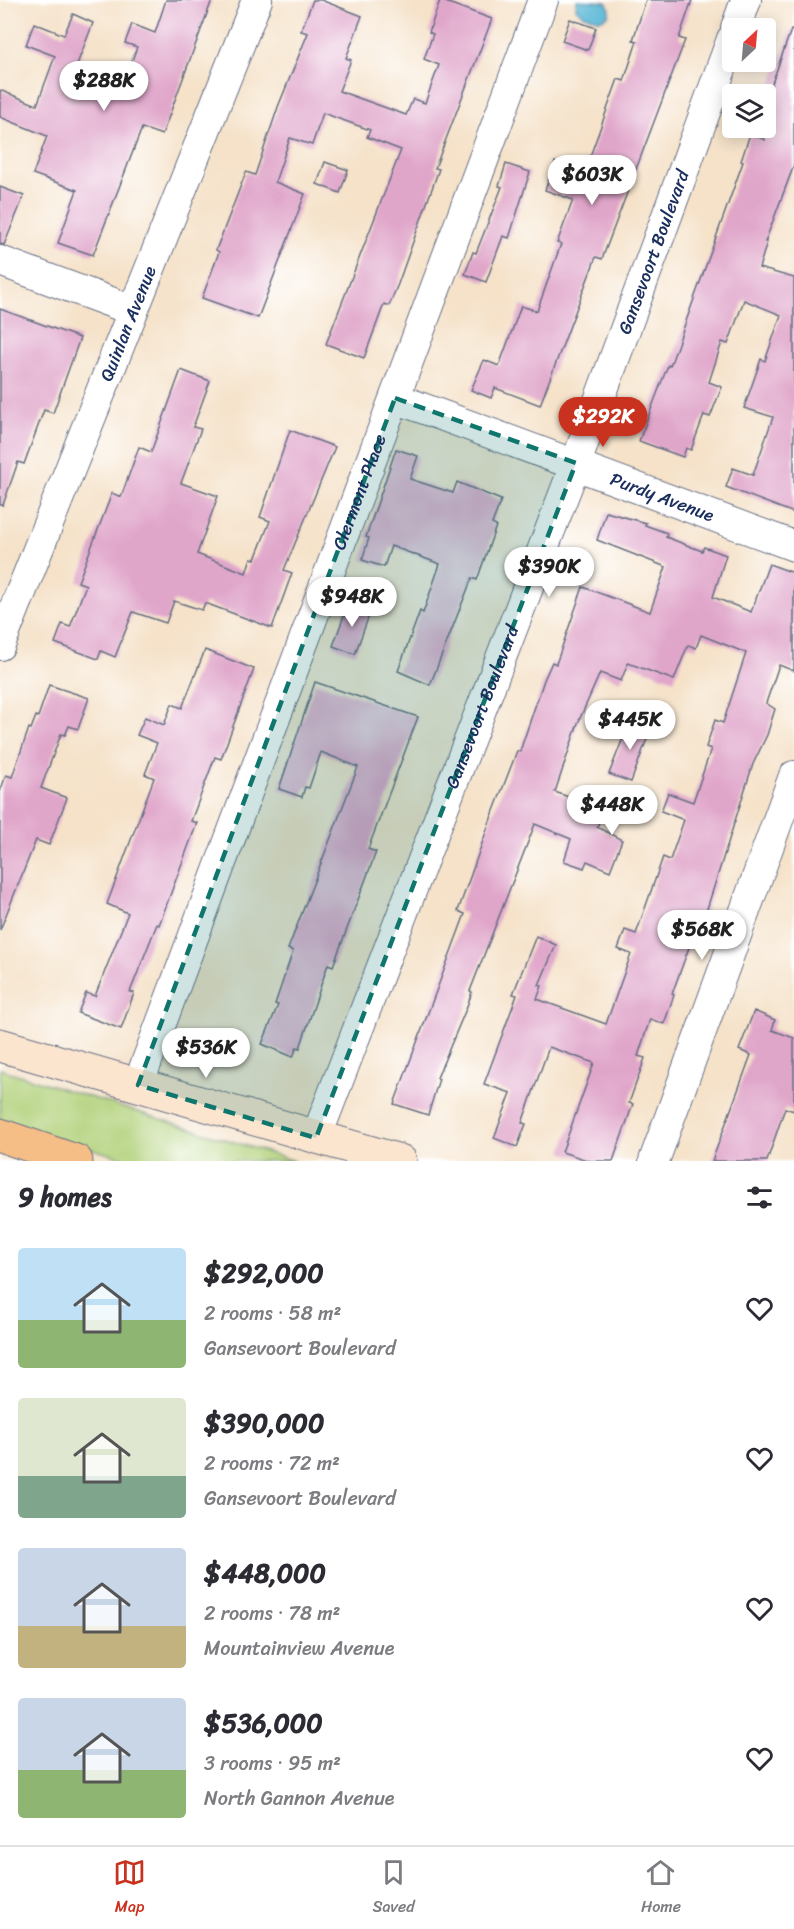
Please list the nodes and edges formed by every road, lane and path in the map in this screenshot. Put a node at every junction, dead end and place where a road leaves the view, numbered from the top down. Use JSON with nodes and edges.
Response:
{"nodes":[{"id":1,"x":256,"y":0,"type":"edge"},
{"id":2,"x":543,"y":0,"type":"edge"},
{"id":3,"x":746,"y":0,"type":"edge"},
{"id":4,"x":740,"y":18,"type":"edge"},
{"id":5,"x":722,"y":66,"type":"edge"},
{"id":6,"x":0,"y":261,"type":"edge"},
{"id":7,"x":132,"y":310,"type":"junction"},
{"id":8,"x":395,"y":399,"type":"junction"},
{"id":9,"x":576,"y":463,"type":"junction"},
{"id":10,"x":794,"y":546,"type":"edge"},
{"id":11,"x":0,"y":645,"type":"edge"},
{"id":12,"x":794,"y":776,"type":"edge"},
{"id":13,"x":0,"y":1045,"type":"edge"},
{"id":14,"x":138,"y":1085,"type":"junction"},
{"id":15,"x":0,"y":1136,"type":"edge"},
{"id":16,"x":316,"y":1138,"type":"junction"},
{"id":17,"x":76,"y":1161,"type":"edge"},
{"id":18,"x":400,"y":1161,"type":"edge"},
{"id":19,"x":654,"y":1161,"type":"edge"}],
"edges":[{"from":1,"to":7,"type":"street","name":"Quinlan Avenue"},
{"from":2,"to":8,"type":"street","name":"Clermont Place"},
{"from":3,"to":4,"type":"street"},
{"from":5,"to":9,"type":"street","name":"Gansevoort Boulevard"},
{"from":6,"to":7,"type":"street"},
{"from":7,"to":11,"type":"street","name":"Quinlan Avenue"},
{"from":8,"to":9,"type":"street","name":"Purdy Avenue"},
{"from":8,"to":14,"type":"street","name":"Clermont Place"},
{"from":9,"to":10,"type":"street","name":"Purdy Avenue"},
{"from":9,"to":16,"type":"street","name":"Gansevoort Boulevard"},
{"from":12,"to":19,"type":"street"},
{"from":13,"to":14,"type":"main road"},
{"from":14,"to":16,"type":"main road"},
{"from":15,"to":17,"type":"highway"},
{"from":16,"to":18,"type":"main road"}]}
